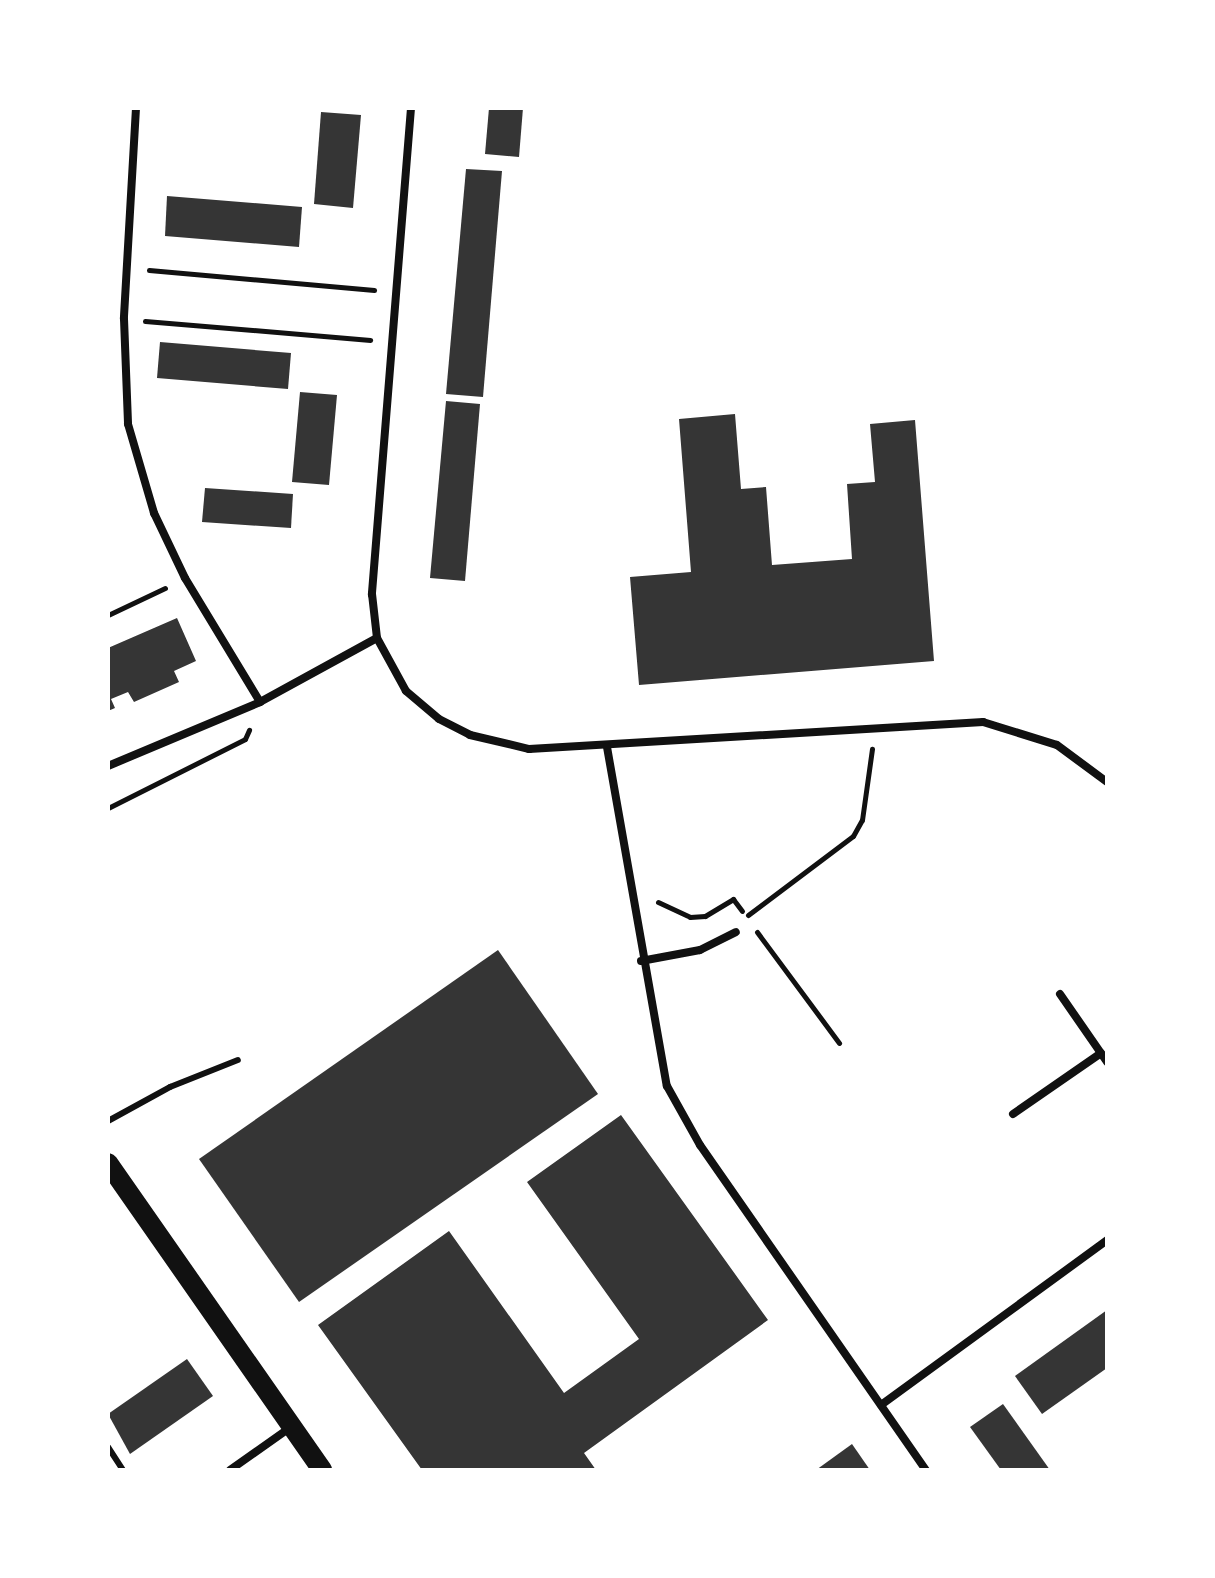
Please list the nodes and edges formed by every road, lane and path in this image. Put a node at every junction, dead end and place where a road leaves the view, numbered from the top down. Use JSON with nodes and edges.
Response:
{"nodes":[{"id":1,"x":136,"y":108,"type":"edge"},
{"id":2,"x":411,"y":108,"type":"edge"},
{"id":3,"x":127,"y":268,"type":"junction"},
{"id":4,"x":395,"y":292,"type":"junction"},
{"id":5,"x":124,"y":319,"type":"junction"},
{"id":6,"x":391,"y":341,"type":"junction"},
{"id":7,"x":185,"y":578,"type":"junction"},
{"id":8,"x":108,"y":615,"type":"edge"},
{"id":9,"x":377,"y":638,"type":"junction"},
{"id":10,"x":260,"y":702,"type":"junction"},
{"id":11,"x":875,"y":727,"type":"junction"},
{"id":12,"x":607,"y":747,"type":"junction"},
{"id":13,"x":108,"y":766,"type":"edge"},
{"id":14,"x":1107,"y":782,"type":"edge"},
{"id":15,"x":108,"y":808,"type":"edge"},
{"id":16,"x":736,"y":932,"type":"joint"},
{"id":17,"x":641,"y":961,"type":"junction"},
{"id":18,"x":1060,"y":994,"type":"dead end"},
{"id":19,"x":1101,"y":1053,"type":"junction"},
{"id":20,"x":238,"y":1060,"type":"dead end"},
{"id":21,"x":1107,"y":1062,"type":"edge"},
{"id":22,"x":1013,"y":1114,"type":"dead end"},
{"id":23,"x":108,"y":1121,"type":"edge"},
{"id":24,"x":108,"y":1163,"type":"edge"},
{"id":25,"x":1107,"y":1240,"type":"edge"},
{"id":26,"x":881,"y":1405,"type":"junction"},
{"id":27,"x":291,"y":1426,"type":"junction"},
{"id":28,"x":108,"y":1447,"type":"edge"},
{"id":29,"x":123,"y":1470,"type":"edge"},
{"id":30,"x":230,"y":1470,"type":"edge"},
{"id":31,"x":322,"y":1470,"type":"edge"},
{"id":32,"x":926,"y":1470,"type":"edge"}],
"edges":[{"from":1,"to":3,"type":"street"},
{"from":2,"to":4,"type":"street"},
{"from":3,"to":4,"type":"path"},
{"from":3,"to":5,"type":"street"},
{"from":4,"to":6,"type":"street"},
{"from":5,"to":6,"type":"path"},
{"from":5,"to":7,"type":"street"},
{"from":6,"to":9,"type":"street"},
{"from":7,"to":8,"type":"path"},
{"from":7,"to":10,"type":"street"},
{"from":9,"to":10,"type":"street"},
{"from":9,"to":12,"type":"street"},
{"from":10,"to":13,"type":"street"},
{"from":10,"to":15,"type":"path"},
{"from":11,"to":12,"type":"street"},
{"from":11,"to":14,"type":"street"},
{"from":11,"to":16,"type":"path"},
{"from":12,"to":17,"type":"street"},
{"from":16,"to":17,"type":"street"},
{"from":17,"to":26,"type":"street"},
{"from":18,"to":19,"type":"street"},
{"from":19,"to":21,"type":"street"},
{"from":19,"to":22,"type":"street"},
{"from":20,"to":23,"type":"lane"},
{"from":24,"to":27,"type":"main road"},
{"from":25,"to":26,"type":"street"},
{"from":26,"to":32,"type":"street"},
{"from":27,"to":30,"type":"street"},
{"from":27,"to":31,"type":"main road"},
{"from":28,"to":29,"type":"lane"}]}
